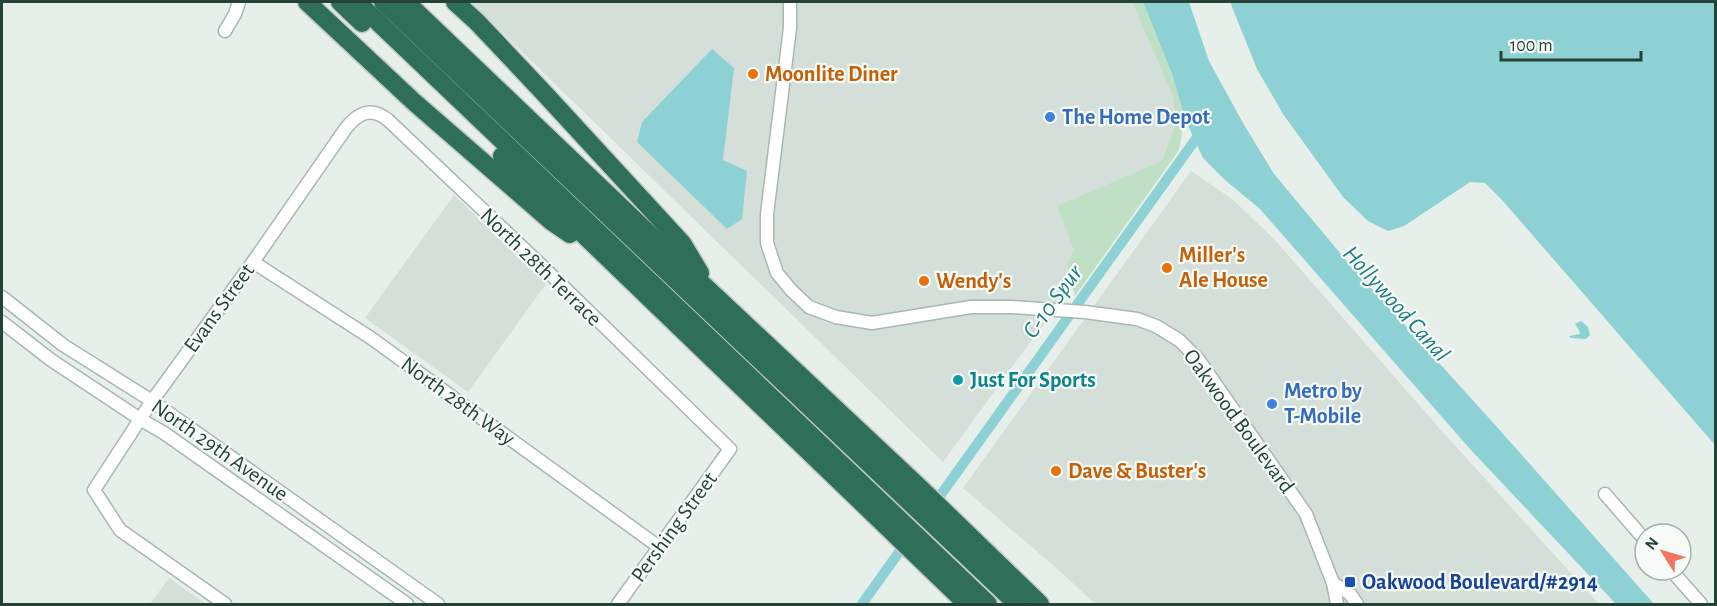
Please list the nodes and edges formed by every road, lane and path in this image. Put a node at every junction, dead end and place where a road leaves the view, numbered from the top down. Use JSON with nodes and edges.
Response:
{"nodes":[{"id":1,"x":239,"y":2,"type":"edge"},
{"id":2,"x":307,"y":2,"type":"edge"},
{"id":3,"x":340,"y":2,"type":"edge"},
{"id":4,"x":357,"y":2,"type":"edge"},
{"id":5,"x":383,"y":2,"type":"edge"},
{"id":6,"x":406,"y":2,"type":"edge"},
{"id":7,"x":455,"y":2,"type":"edge"},
{"id":8,"x":790,"y":2,"type":"edge"},
{"id":9,"x":225,"y":31,"type":"dead end"},
{"id":10,"x":346,"y":128,"type":"joint"},
{"id":11,"x":609,"y":260,"type":"junction"},
{"id":12,"x":253,"y":262,"type":"junction"},
{"id":13,"x":712,"y":293,"type":"junction"},
{"id":14,"x":2,"y":297,"type":"edge"},
{"id":15,"x":2,"y":322,"type":"edge"},
{"id":16,"x":152,"y":401,"type":"junction"},
{"id":17,"x":140,"y":419,"type":"junction"},
{"id":18,"x":730,"y":449,"type":"joint"},
{"id":19,"x":913,"y":494,"type":"junction"},
{"id":20,"x":1605,"y":494,"type":"dead end"},
{"id":21,"x":893,"y":523,"type":"junction"},
{"id":22,"x":947,"y":526,"type":"junction"},
{"id":23,"x":1633,"y":526,"type":"edge"},
{"id":24,"x":659,"y":547,"type":"junction"},
{"id":25,"x":926,"y":555,"type":"junction"},
{"id":26,"x":1681,"y":582,"type":"edge"},
{"id":27,"x":1333,"y":583,"type":"junction"},
{"id":28,"x":225,"y":604,"type":"edge"},
{"id":29,"x":407,"y":604,"type":"edge"},
{"id":30,"x":438,"y":604,"type":"edge"},
{"id":31,"x":618,"y":604,"type":"edge"},
{"id":32,"x":967,"y":604,"type":"edge"},
{"id":33,"x":988,"y":604,"type":"edge"},
{"id":34,"x":1017,"y":604,"type":"edge"},
{"id":35,"x":1040,"y":604,"type":"edge"},
{"id":36,"x":1337,"y":604,"type":"edge"},
{"id":37,"x":1357,"y":604,"type":"edge"},
{"id":38,"x":1700,"y":604,"type":"edge"}],
"edges":[{"from":1,"to":9,"type":"street"},
{"from":2,"to":11,"type":"highway"},
{"from":3,"to":11,"type":"highway"},
{"from":4,"to":21,"type":"highway"},
{"from":5,"to":19,"type":"highway"},
{"from":6,"to":13,"type":"highway"},
{"from":7,"to":13,"type":"highway"},
{"from":8,"to":27,"type":"street","name":"Oakwood Boulevard"},
{"from":10,"to":12,"type":"street","name":"Evans Street"},
{"from":10,"to":18,"type":"street","name":"North 28th Terrace"},
{"from":11,"to":21,"type":"highway"},
{"from":12,"to":16,"type":"street","name":"Evans Street"},
{"from":12,"to":24,"type":"street","name":"North 28th Way"},
{"from":13,"to":19,"type":"highway"},
{"from":14,"to":16,"type":"street","name":"North 29th Avenue"},
{"from":15,"to":17,"type":"street","name":"North 29th Avenue"},
{"from":16,"to":17,"type":"street","name":"Evans Street"},
{"from":16,"to":30,"type":"street","name":"North 29th Avenue"},
{"from":17,"to":28,"type":"street","name":"Evans Street"},
{"from":17,"to":29,"type":"street","name":"North 29th Avenue"},
{"from":18,"to":24,"type":"street","name":"Pershing Street"},
{"from":19,"to":22,"type":"highway"},
{"from":20,"to":23,"type":"street"},
{"from":21,"to":25,"type":"highway"},
{"from":22,"to":34,"type":"highway"},
{"from":22,"to":35,"type":"highway"},
{"from":24,"to":31,"type":"street","name":"Pershing Street"},
{"from":25,"to":32,"type":"highway"},
{"from":25,"to":33,"type":"highway"},
{"from":26,"to":38,"type":"street"},
{"from":27,"to":36,"type":"street","name":"Oakwood Boulevard"},
{"from":27,"to":37,"type":"street","name":"Oakwood Boulevard"}]}
